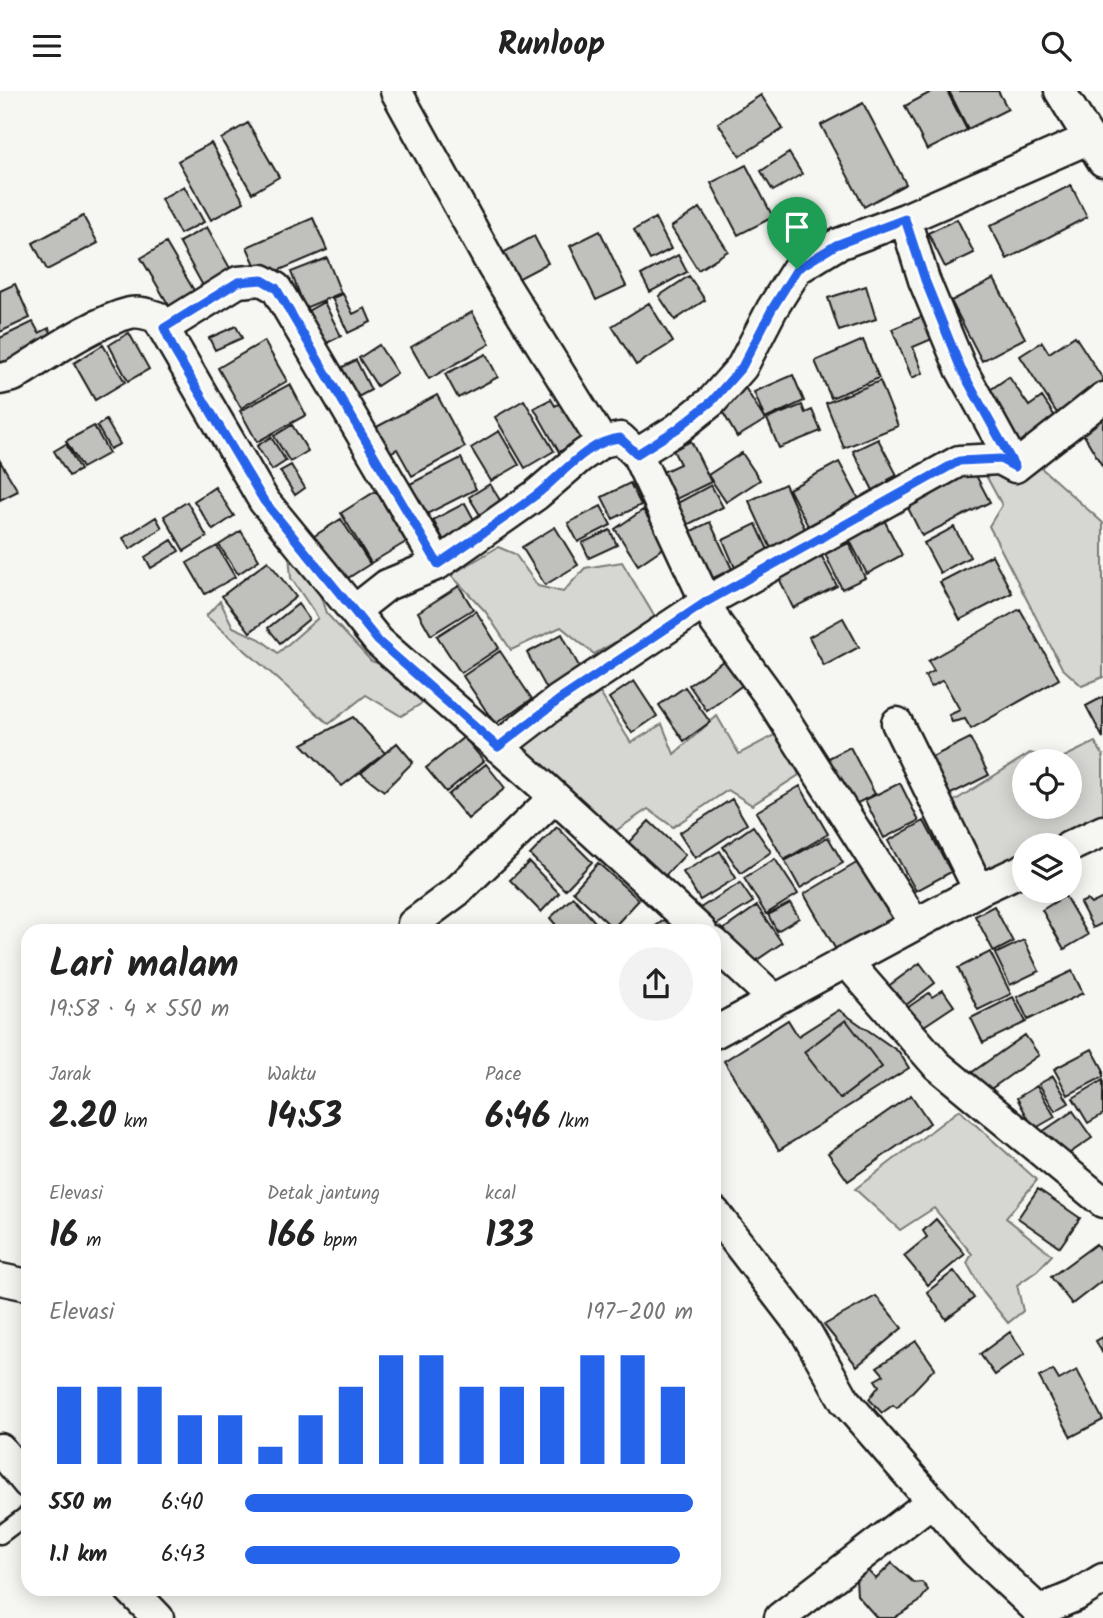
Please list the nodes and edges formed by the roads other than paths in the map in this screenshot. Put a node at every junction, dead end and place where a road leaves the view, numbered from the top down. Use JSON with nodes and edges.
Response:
{"nodes":[{"id":1,"x":396,"y":91,"type":"edge"},
{"id":2,"x":1060,"y":91,"type":"edge"},
{"id":3,"x":1097,"y":149,"type":"edge"},
{"id":4,"x":905,"y":219,"type":"junction"},
{"id":5,"x":164,"y":328,"type":"junction"},
{"id":6,"x":0,"y":379,"type":"edge"},
{"id":7,"x":1103,"y":398,"type":"edge"},
{"id":8,"x":602,"y":442,"type":"junction"},
{"id":9,"x":637,"y":454,"type":"junction"},
{"id":10,"x":1015,"y":467,"type":"junction"},
{"id":11,"x":438,"y":564,"type":"junction"},
{"id":12,"x":706,"y":602,"type":"junction"},
{"id":13,"x":354,"y":611,"type":"junction"},
{"id":14,"x":897,"y":723,"type":"dead end"},
{"id":15,"x":498,"y":747,"type":"junction"},
{"id":16,"x":555,"y":797,"type":"junction"},
{"id":17,"x":1103,"y":831,"type":"edge"},
{"id":18,"x":1082,"y":841,"type":"edge"},
{"id":19,"x":1012,"y":875,"type":"edge"},
{"id":20,"x":979,"y":890,"type":"junction"},
{"id":21,"x":413,"y":924,"type":"dead end"},
{"id":22,"x":693,"y":924,"type":"edge"},
{"id":23,"x":915,"y":924,"type":"junction"},
{"id":24,"x":721,"y":950,"type":"edge"},
{"id":25,"x":846,"y":961,"type":"junction"},
{"id":26,"x":774,"y":999,"type":"junction"},
{"id":27,"x":721,"y":1029,"type":"edge"},
{"id":28,"x":1098,"y":1191,"type":"edge"},
{"id":29,"x":721,"y":1221,"type":"edge"},
{"id":30,"x":0,"y":1279,"type":"edge"},
{"id":31,"x":21,"y":1284,"type":"edge"},
{"id":32,"x":0,"y":1449,"type":"edge"},
{"id":33,"x":21,"y":1474,"type":"edge"},
{"id":34,"x":931,"y":1502,"type":"junction"},
{"id":35,"x":21,"y":1519,"type":"edge"},
{"id":36,"x":0,"y":1535,"type":"edge"},
{"id":37,"x":1103,"y":1579,"type":"edge"},
{"id":38,"x":137,"y":1596,"type":"edge"},
{"id":39,"x":1040,"y":1615,"type":"edge"},
{"id":40,"x":158,"y":1618,"type":"edge"},
{"id":41,"x":779,"y":1618,"type":"edge"}],
"edges":[{"from":1,"to":8,"type":"street"},
{"from":2,"to":3,"type":"street"},
{"from":3,"to":4,"type":"street"},
{"from":4,"to":9,"type":"street"},
{"from":4,"to":10,"type":"street"},
{"from":5,"to":6,"type":"street"},
{"from":5,"to":11,"type":"street"},
{"from":5,"to":13,"type":"street"},
{"from":7,"to":10,"type":"street"},
{"from":8,"to":9,"type":"street"},
{"from":8,"to":11,"type":"street"},
{"from":9,"to":12,"type":"street"},
{"from":10,"to":12,"type":"street"},
{"from":11,"to":13,"type":"street"},
{"from":12,"to":15,"type":"street"},
{"from":12,"to":23,"type":"street"},
{"from":13,"to":15,"type":"street"},
{"from":14,"to":20,"type":"street"},
{"from":15,"to":16,"type":"street"},
{"from":16,"to":21,"type":"street"},
{"from":16,"to":22,"type":"street"},
{"from":17,"to":18,"type":"street"},
{"from":19,"to":20,"type":"street"},
{"from":20,"to":23,"type":"street"},
{"from":23,"to":25,"type":"street"},
{"from":24,"to":26,"type":"street"},
{"from":25,"to":26,"type":"street"},
{"from":25,"to":28,"type":"street"},
{"from":26,"to":27,"type":"street"},
{"from":29,"to":34,"type":"street"},
{"from":30,"to":31,"type":"street"},
{"from":32,"to":33,"type":"street"},
{"from":34,"to":39,"type":"street"},
{"from":34,"to":41,"type":"street"},
{"from":35,"to":36,"type":"lane"},
{"from":37,"to":39,"type":"street"},
{"from":38,"to":40,"type":"street"}]}
